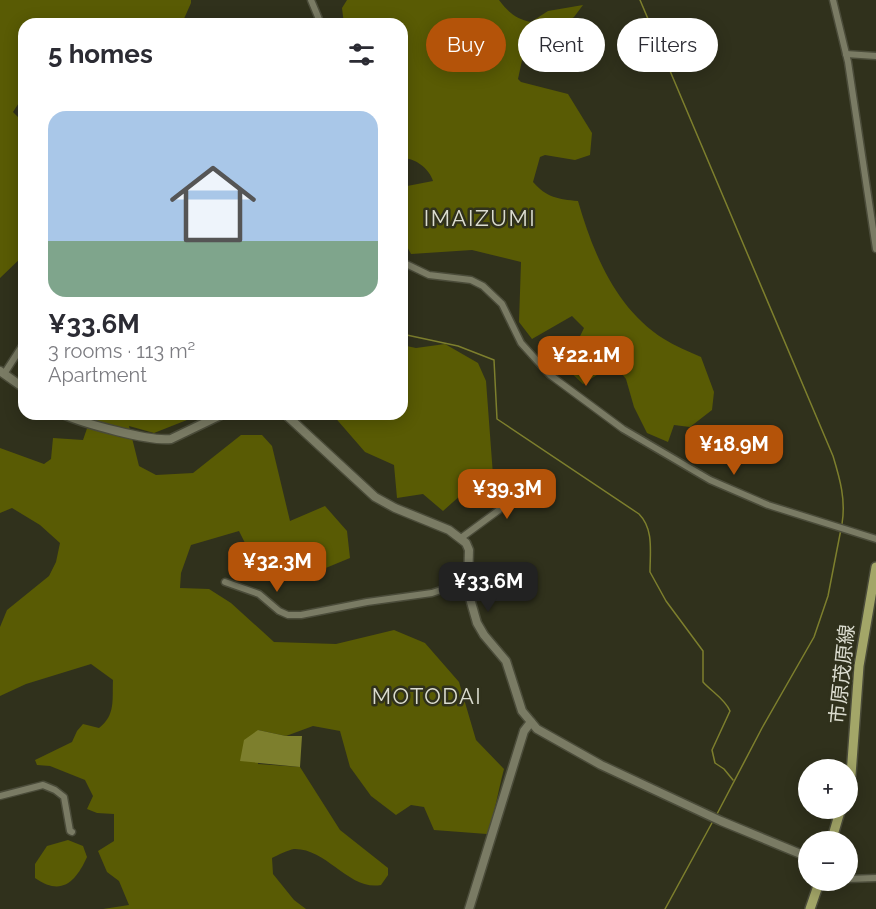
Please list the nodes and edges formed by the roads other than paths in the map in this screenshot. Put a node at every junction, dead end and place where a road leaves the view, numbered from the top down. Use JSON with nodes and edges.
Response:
{"nodes":[{"id":1,"x":311,"y":0,"type":"edge"},
{"id":2,"x":833,"y":0,"type":"edge"},
{"id":3,"x":318,"y":18,"type":"edge"},
{"id":4,"x":846,"y":54,"type":"junction"},
{"id":5,"x":876,"y":56,"type":"edge"},
{"id":6,"x":873,"y":206,"type":"edge"},
{"id":7,"x":876,"y":249,"type":"edge"},
{"id":8,"x":408,"y":265,"type":"edge"},
{"id":9,"x":18,"y":351,"type":"edge"},
{"id":10,"x":2,"y":372,"type":"edge"},
{"id":11,"x":18,"y":384,"type":"edge"},
{"id":12,"x":84,"y":420,"type":"edge"},
{"id":13,"x":211,"y":420,"type":"edge"},
{"id":14,"x":292,"y":420,"type":"edge"},
{"id":15,"x":499,"y":479,"type":"dead end"},
{"id":16,"x":461,"y":538,"type":"junction"},
{"id":17,"x":876,"y":539,"type":"edge"},
{"id":18,"x":876,"y":567,"type":"edge"},
{"id":19,"x":468,"y":581,"type":"junction"},
{"id":20,"x":225,"y":582,"type":"dead end"},
{"id":21,"x":531,"y":722,"type":"junction"},
{"id":22,"x":851,"y":759,"type":"edge"},
{"id":23,"x":0,"y":796,"type":"edge"},
{"id":24,"x":72,"y":832,"type":"dead end"},
{"id":25,"x":798,"y":853,"type":"edge"},
{"id":26,"x":858,"y":878,"type":"edge"},
{"id":27,"x":876,"y":879,"type":"edge"},
{"id":28,"x":816,"y":891,"type":"edge"},
{"id":29,"x":469,"y":909,"type":"edge"},
{"id":30,"x":810,"y":909,"type":"edge"}],
"edges":[{"from":1,"to":3,"type":"street"},
{"from":2,"to":4,"type":"street"},
{"from":4,"to":5,"type":"street"},
{"from":4,"to":6,"type":"street"},
{"from":6,"to":7,"type":"street"},
{"from":8,"to":17,"type":"street"},
{"from":9,"to":10,"type":"street"},
{"from":10,"to":11,"type":"street"},
{"from":12,"to":13,"type":"street"},
{"from":14,"to":16,"type":"street"},
{"from":15,"to":16,"type":"street"},
{"from":16,"to":19,"type":"street"},
{"from":18,"to":22,"type":"main road","name":"市原茂原線"},
{"from":19,"to":20,"type":"street"},
{"from":19,"to":21,"type":"street"},
{"from":21,"to":25,"type":"street"},
{"from":21,"to":29,"type":"street"},
{"from":23,"to":24,"type":"street"},
{"from":26,"to":27,"type":"street"},
{"from":28,"to":30,"type":"main road"}]}
